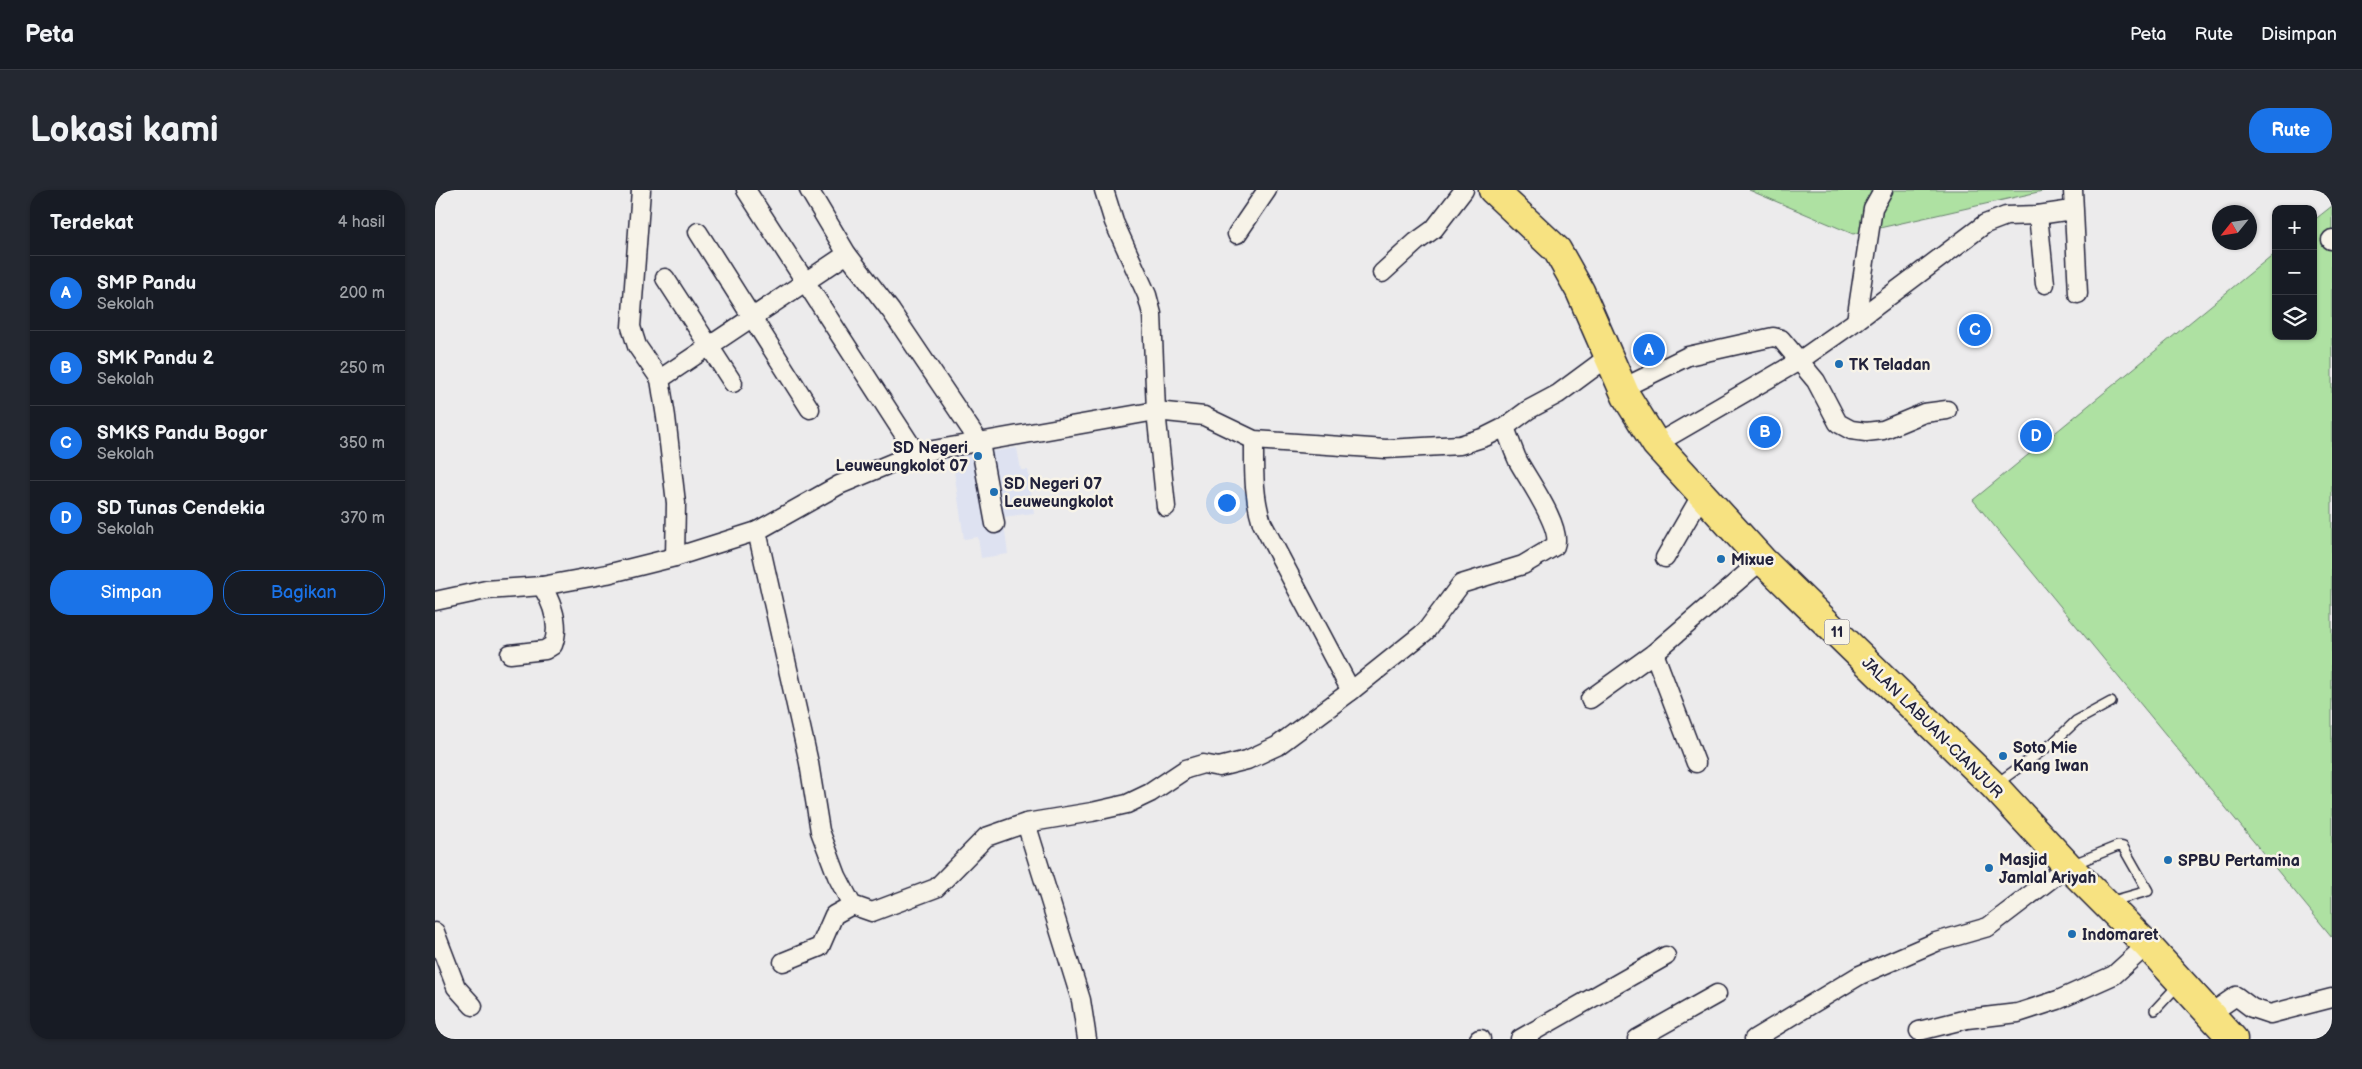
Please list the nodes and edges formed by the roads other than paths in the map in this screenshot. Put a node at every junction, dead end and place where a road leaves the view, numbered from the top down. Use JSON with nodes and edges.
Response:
{"nodes":[{"id":1,"x":641,"y":190,"type":"edge"},
{"id":2,"x":745,"y":190,"type":"edge"},
{"id":3,"x":809,"y":190,"type":"edge"},
{"id":4,"x":1104,"y":190,"type":"edge"},
{"id":5,"x":1267,"y":190,"type":"edge"},
{"id":6,"x":1464,"y":190,"type":"edge"},
{"id":7,"x":1493,"y":190,"type":"edge"},
{"id":8,"x":1883,"y":190,"type":"edge"},
{"id":9,"x":2073,"y":190,"type":"edge"},
{"id":10,"x":2072,"y":210,"type":"junction"},
{"id":11,"x":2038,"y":215,"type":"junction"},
{"id":12,"x":697,"y":232,"type":"dead end"},
{"id":13,"x":1237,"y":234,"type":"dead end"},
{"id":14,"x":847,"y":254,"type":"junction"},
{"id":15,"x":1382,"y":273,"type":"dead end"},
{"id":16,"x":665,"y":278,"type":"dead end"},
{"id":17,"x":805,"y":282,"type":"junction"},
{"id":18,"x":2045,"y":284,"type":"dead end"},
{"id":19,"x":2078,"y":294,"type":"dead end"},
{"id":20,"x":753,"y":317,"type":"junction"},
{"id":21,"x":1856,"y":321,"type":"junction"},
{"id":22,"x":708,"y":347,"type":"junction"},
{"id":23,"x":1608,"y":358,"type":"junction"},
{"id":24,"x":1799,"y":361,"type":"junction"},
{"id":25,"x":659,"y":379,"type":"junction"},
{"id":26,"x":733,"y":383,"type":"dead end"},
{"id":27,"x":1623,"y":388,"type":"junction"},
{"id":28,"x":810,"y":409,"type":"dead end"},
{"id":29,"x":1947,"y":410,"type":"dead end"},
{"id":30,"x":1156,"y":411,"type":"junction"},
{"id":31,"x":1505,"y":427,"type":"junction"},
{"id":32,"x":1254,"y":440,"type":"junction"},
{"id":33,"x":980,"y":443,"type":"junction"},
{"id":34,"x":1656,"y":444,"type":"junction"},
{"id":35,"x":916,"y":453,"type":"junction"},
{"id":36,"x":1702,"y":494,"type":"junction"},
{"id":37,"x":1166,"y":507,"type":"dead end"},
{"id":38,"x":995,"y":524,"type":"dead end"},
{"id":39,"x":757,"y":531,"type":"junction"},
{"id":40,"x":675,"y":557,"type":"junction"},
{"id":41,"x":1665,"y":558,"type":"dead end"},
{"id":42,"x":1762,"y":560,"type":"junction"},
{"id":43,"x":542,"y":586,"type":"junction"},
{"id":44,"x":435,"y":601,"type":"edge"},
{"id":45,"x":1654,"y":653,"type":"junction"},
{"id":46,"x":510,"y":654,"type":"dead end"},
{"id":47,"x":1351,"y":691,"type":"junction"},
{"id":48,"x":1590,"y":699,"type":"dead end"},
{"id":49,"x":2111,"y":702,"type":"dead end"},
{"id":50,"x":1696,"y":763,"type":"dead end"},
{"id":51,"x":1994,"y":786,"type":"junction"},
{"id":52,"x":1026,"y":823,"type":"junction"},
{"id":53,"x":2068,"y":866,"type":"junction"},
{"id":54,"x":2106,"y":902,"type":"junction"},
{"id":55,"x":852,"y":905,"type":"junction"},
{"id":56,"x":435,"y":932,"type":"edge"},
{"id":57,"x":2147,"y":945,"type":"junction"},
{"id":58,"x":1666,"y":956,"type":"dead end"},
{"id":59,"x":783,"y":962,"type":"dead end"},
{"id":60,"x":2181,"y":981,"type":"junction"},
{"id":61,"x":1717,"y":994,"type":"dead end"},
{"id":62,"x":2332,"y":998,"type":"edge"},
{"id":63,"x":473,"y":1006,"type":"dead end"},
{"id":64,"x":2155,"y":1010,"type":"dead end"},
{"id":65,"x":2221,"y":1029,"type":"edge"},
{"id":66,"x":1919,"y":1031,"type":"dead end"},
{"id":67,"x":1087,"y":1039,"type":"edge"},
{"id":68,"x":1520,"y":1039,"type":"edge"},
{"id":69,"x":1637,"y":1039,"type":"edge"},
{"id":70,"x":1755,"y":1039,"type":"edge"}],
"edges":[{"from":1,"to":25,"type":"street"},
{"from":2,"to":17,"type":"street"},
{"from":3,"to":14,"type":"street"},
{"from":4,"to":30,"type":"street"},
{"from":5,"to":13,"type":"street"},
{"from":6,"to":15,"type":"street"},
{"from":7,"to":23,"type":"highway","name":"JALAN LABUAN-CIANJUR","number":"11"},
{"from":8,"to":21,"type":"street"},
{"from":9,"to":10,"type":"street"},
{"from":10,"to":11,"type":"street"},
{"from":10,"to":19,"type":"street"},
{"from":11,"to":18,"type":"street"},
{"from":11,"to":21,"type":"street"},
{"from":12,"to":20,"type":"street"},
{"from":14,"to":17,"type":"street"},
{"from":14,"to":33,"type":"street"},
{"from":16,"to":22,"type":"street"},
{"from":17,"to":20,"type":"street"},
{"from":17,"to":35,"type":"street"},
{"from":20,"to":22,"type":"street"},
{"from":20,"to":28,"type":"street"},
{"from":21,"to":24,"type":"street"},
{"from":22,"to":25,"type":"street"},
{"from":22,"to":26,"type":"street"},
{"from":23,"to":27,"type":"highway","name":"JALAN LABUAN-CIANJUR","number":"11"},
{"from":23,"to":31,"type":"street"},
{"from":24,"to":27,"type":"street"},
{"from":24,"to":29,"type":"street"},
{"from":24,"to":34,"type":"street"},
{"from":25,"to":40,"type":"street"},
{"from":27,"to":34,"type":"highway","name":"JALAN LABUAN-CIANJUR","number":"11"},
{"from":30,"to":32,"type":"street"},
{"from":30,"to":33,"type":"street"},
{"from":30,"to":37,"type":"street"},
{"from":31,"to":32,"type":"street"},
{"from":31,"to":47,"type":"street"},
{"from":32,"to":47,"type":"street"},
{"from":33,"to":35,"type":"street"},
{"from":33,"to":38,"type":"street"},
{"from":34,"to":36,"type":"highway","name":"JALAN LABUAN-CIANJUR","number":"11"},
{"from":35,"to":39,"type":"street"},
{"from":36,"to":41,"type":"street"},
{"from":36,"to":42,"type":"highway","name":"JALAN LABUAN-CIANJUR","number":"11"},
{"from":39,"to":40,"type":"street"},
{"from":39,"to":55,"type":"street"},
{"from":40,"to":43,"type":"street"},
{"from":42,"to":45,"type":"street"},
{"from":42,"to":51,"type":"highway","name":"JALAN LABUAN-CIANJUR","number":"11"},
{"from":43,"to":44,"type":"street"},
{"from":43,"to":46,"type":"street"},
{"from":45,"to":48,"type":"street"},
{"from":45,"to":50,"type":"street"},
{"from":47,"to":52,"type":"street"},
{"from":49,"to":51,"type":"lane"},
{"from":51,"to":53,"type":"highway","name":"JALAN LABUAN-CIANJUR","number":"11"},
{"from":52,"to":55,"type":"street"},
{"from":52,"to":67,"type":"street"},
{"from":53,"to":54,"type":"highway","name":"JALAN LABUAN-CIANJUR","number":"11"},
{"from":53,"to":54,"type":"lane"},
{"from":53,"to":70,"type":"street"},
{"from":54,"to":57,"type":"highway","name":"JALAN LABUAN-CIANJUR","number":"11"},
{"from":55,"to":59,"type":"street"},
{"from":56,"to":63,"type":"street"},
{"from":57,"to":60,"type":"highway","name":"JALAN LABUAN-CIANJUR","number":"11"},
{"from":57,"to":66,"type":"street"},
{"from":58,"to":68,"type":"street"},
{"from":60,"to":64,"type":"lane"},
{"from":60,"to":65,"type":"highway","name":"JALAN LABUAN-CIANJUR","number":"11"},
{"from":61,"to":69,"type":"street"},
{"from":62,"to":65,"type":"street"}]}
